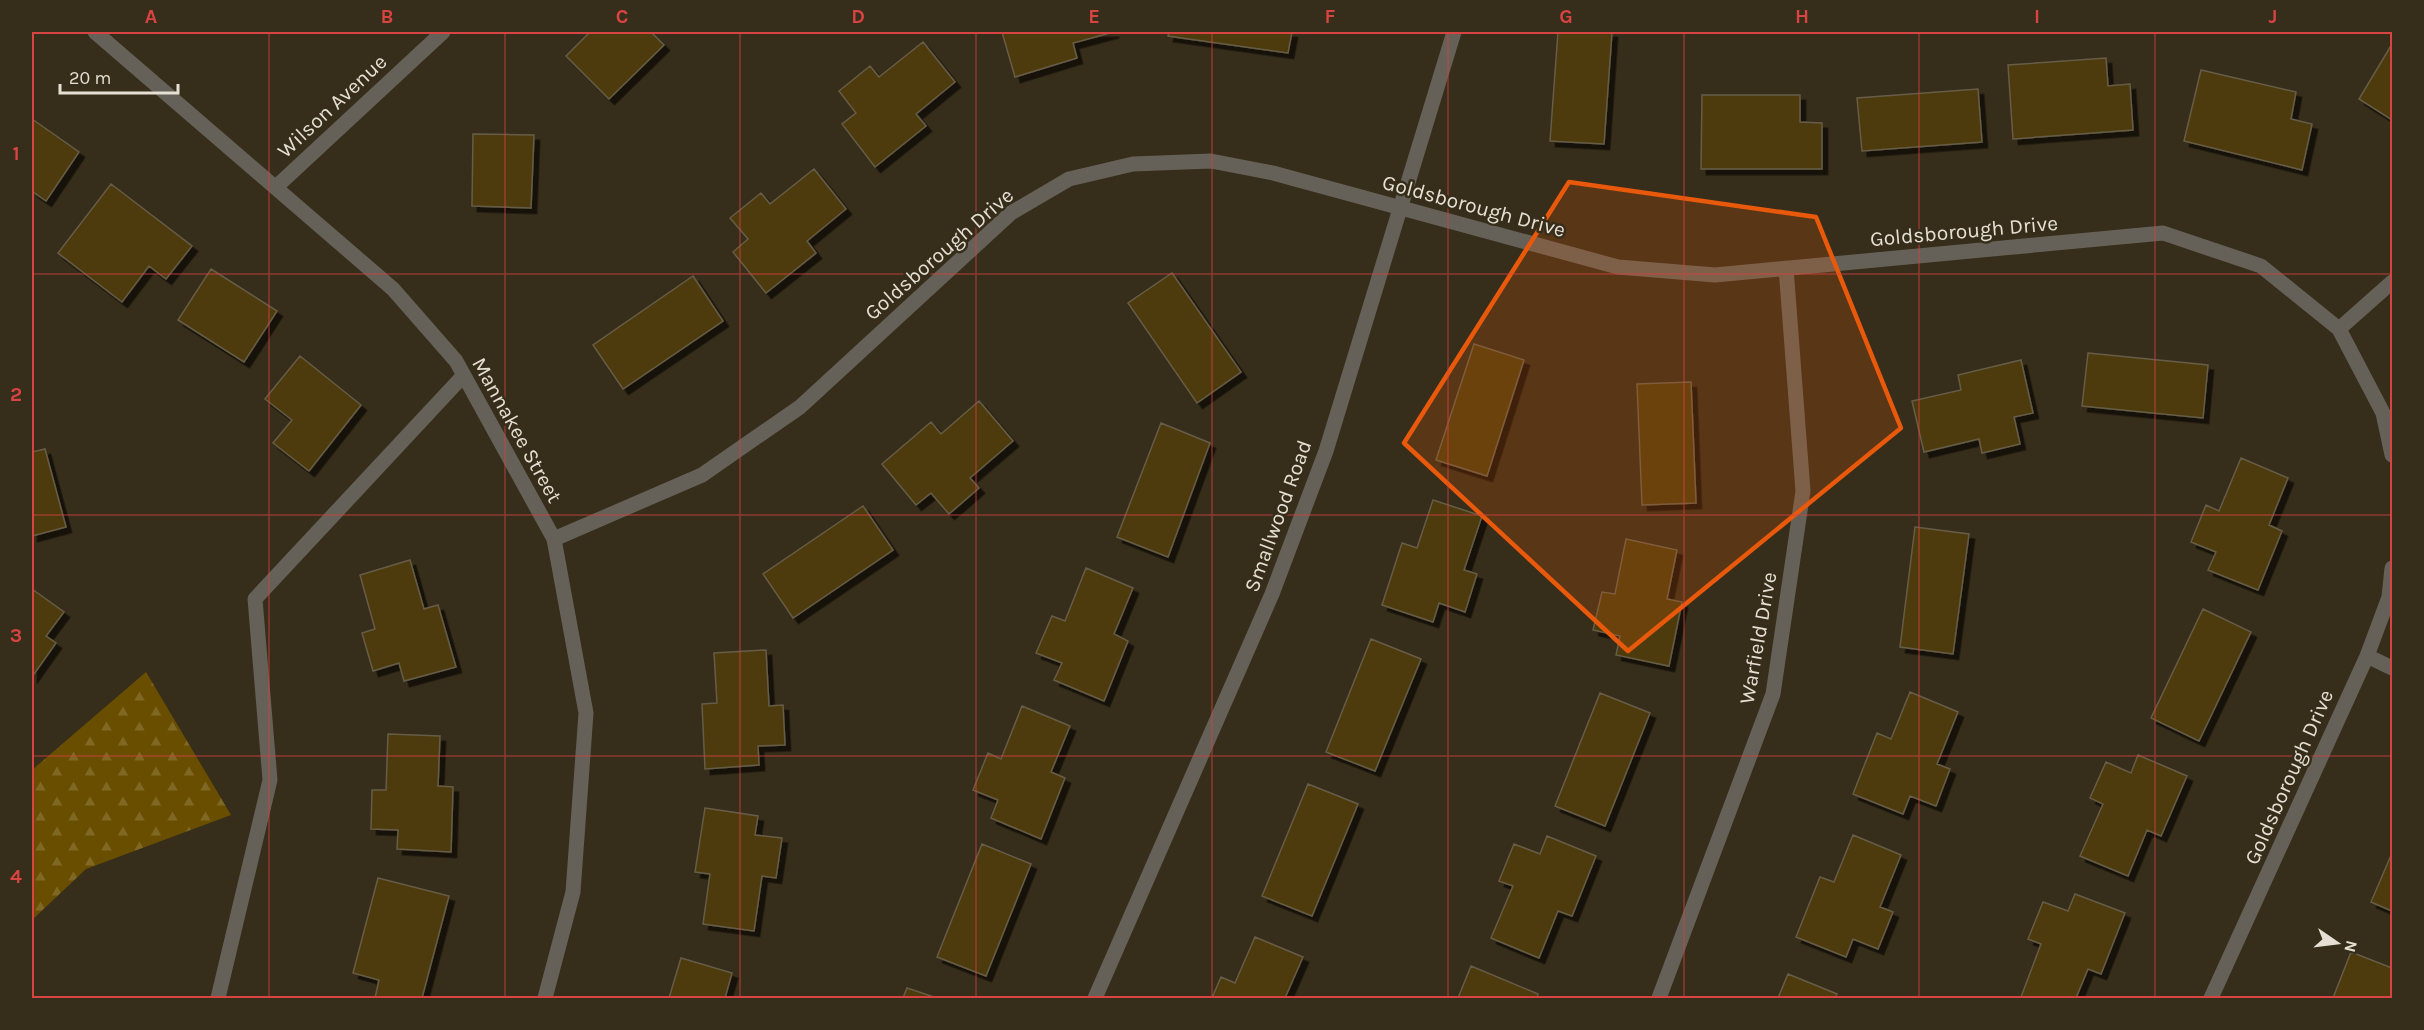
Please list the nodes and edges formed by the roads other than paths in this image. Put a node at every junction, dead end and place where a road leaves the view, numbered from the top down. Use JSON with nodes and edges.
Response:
{"nodes":[{"id":1,"x":95,"y":32,"type":"edge"},
{"id":2,"x":443,"y":32,"type":"edge"},
{"id":3,"x":1454,"y":32,"type":"edge"},
{"id":4,"x":276,"y":187,"type":"junction"},
{"id":5,"x":1401,"y":208,"type":"junction"},
{"id":6,"x":1786,"y":268,"type":"junction"},
{"id":7,"x":2392,"y":282,"type":"edge"},
{"id":8,"x":2339,"y":329,"type":"junction"},
{"id":9,"x":463,"y":376,"type":"junction"},
{"id":10,"x":2392,"y":455,"type":"edge"},
{"id":11,"x":554,"y":539,"type":"junction"},
{"id":12,"x":2392,"y":568,"type":"edge"},
{"id":13,"x":2367,"y":656,"type":"junction"},
{"id":14,"x":2392,"y":668,"type":"edge"},
{"id":15,"x":218,"y":999,"type":"edge"},
{"id":16,"x":545,"y":999,"type":"edge"},
{"id":17,"x":1095,"y":999,"type":"edge"},
{"id":18,"x":1659,"y":999,"type":"edge"},
{"id":19,"x":2211,"y":999,"type":"edge"}],
"edges":[{"from":1,"to":4,"type":"street","name":"Mannakee Street"},
{"from":2,"to":4,"type":"street","name":"Wilson Avenue"},
{"from":3,"to":5,"type":"street","name":"Smallwood Road"},
{"from":4,"to":9,"type":"street","name":"Mannakee Street"},
{"from":5,"to":6,"type":"street","name":"Goldsborough Drive"},
{"from":5,"to":11,"type":"street","name":"Goldsborough Drive"},
{"from":5,"to":17,"type":"street","name":"Smallwood Road"},
{"from":6,"to":8,"type":"street","name":"Goldsborough Drive"},
{"from":6,"to":18,"type":"street","name":"Warfield Drive"},
{"from":7,"to":8,"type":"street"},
{"from":8,"to":10,"type":"street","name":"Goldsborough Drive"},
{"from":9,"to":11,"type":"street","name":"Mannakee Street"},
{"from":9,"to":15,"type":"street"},
{"from":11,"to":16,"type":"street","name":"Mannakee Street"},
{"from":12,"to":13,"type":"street","name":"Goldsborough Drive"},
{"from":13,"to":14,"type":"street"},
{"from":13,"to":19,"type":"street","name":"Goldsborough Drive"}]}
